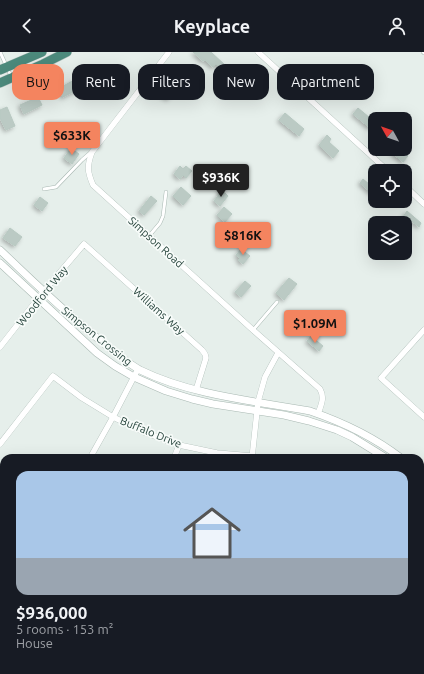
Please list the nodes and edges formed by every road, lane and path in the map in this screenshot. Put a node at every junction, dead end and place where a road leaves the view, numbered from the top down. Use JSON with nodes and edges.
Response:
{"nodes":[{"id":1,"x":0,"y":52,"type":"edge"},
{"id":2,"x":42,"y":52,"type":"edge"},
{"id":3,"x":67,"y":52,"type":"edge"},
{"id":4,"x":169,"y":52,"type":"edge"},
{"id":5,"x":258,"y":52,"type":"edge"},
{"id":6,"x":42,"y":64,"type":"edge"},
{"id":7,"x":3,"y":68,"type":"edge"},
{"id":8,"x":12,"y":78,"type":"joint"},
{"id":9,"x":0,"y":82,"type":"edge"},
{"id":10,"x":92,"y":152,"type":"junction"},
{"id":11,"x":380,"y":164,"type":"edge"},
{"id":12,"x":44,"y":189,"type":"dead end"},
{"id":13,"x":166,"y":192,"type":"dead end"},
{"id":14,"x":412,"y":193,"type":"edge"},
{"id":15,"x":424,"y":204,"type":"edge"},
{"id":16,"x":149,"y":236,"type":"junction"},
{"id":17,"x":84,"y":244,"type":"joint"},
{"id":18,"x":0,"y":250,"type":"edge"},
{"id":19,"x":0,"y":263,"type":"edge"},
{"id":20,"x":44,"y":291,"type":"junction"},
{"id":21,"x":38,"y":299,"type":"junction"},
{"id":22,"x":277,"y":302,"type":"dead end"},
{"id":23,"x":253,"y":330,"type":"junction"},
{"id":24,"x":424,"y":330,"type":"edge"},
{"id":25,"x":0,"y":347,"type":"edge"},
{"id":26,"x":278,"y":353,"type":"junction"},
{"id":27,"x":138,"y":369,"type":"junction"},
{"id":28,"x":134,"y":377,"type":"junction"},
{"id":29,"x":196,"y":390,"type":"junction"},
{"id":30,"x":258,"y":402,"type":"junction"},
{"id":31,"x":257,"y":411,"type":"junction"},
{"id":32,"x":318,"y":414,"type":"junction"},
{"id":33,"x":113,"y":417,"type":"junction"},
{"id":34,"x":424,"y":417,"type":"edge"},
{"id":35,"x":0,"y":444,"type":"edge"},
{"id":36,"x":179,"y":445,"type":"junction"},
{"id":37,"x":92,"y":454,"type":"edge"},
{"id":38,"x":176,"y":454,"type":"edge"},
{"id":39,"x":225,"y":454,"type":"edge"},
{"id":40,"x":252,"y":454,"type":"edge"},
{"id":41,"x":380,"y":454,"type":"edge"},
{"id":42,"x":395,"y":454,"type":"edge"}],
"edges":[{"from":1,"to":7,"type":"lane"},
{"from":2,"to":7,"type":"highway"},
{"from":3,"to":6,"type":"highway"},
{"from":4,"to":10,"type":"street","name":"Simpson Road"},
{"from":5,"to":11,"type":"street"},
{"from":7,"to":8,"type":"lane"},
{"from":8,"to":9,"type":"highway"},
{"from":10,"to":12,"type":"lane"},
{"from":10,"to":16,"type":"street","name":"Simpson Road"},
{"from":13,"to":16,"type":"lane"},
{"from":14,"to":15,"type":"street"},
{"from":16,"to":23,"type":"street","name":"Simpson Road"},
{"from":17,"to":20,"type":"street","name":"Woodford Way"},
{"from":17,"to":29,"type":"street","name":"Williams Way"},
{"from":18,"to":20,"type":"street","name":"Simpson Crossing"},
{"from":19,"to":21,"type":"street"},
{"from":20,"to":21,"type":"street","name":"Woodford Way"},
{"from":20,"to":27,"type":"street","name":"Simpson Crossing"},
{"from":21,"to":25,"type":"street","name":"Woodford Way"},
{"from":21,"to":28,"type":"street"},
{"from":22,"to":23,"type":"lane"},
{"from":23,"to":26,"type":"street","name":"Simpson Road"},
{"from":24,"to":34,"type":"street"},
{"from":26,"to":30,"type":"street"},
{"from":26,"to":32,"type":"street","name":"Simpson Road"},
{"from":27,"to":28,"type":"street"},
{"from":27,"to":29,"type":"street","name":"Simpson Crossing"},
{"from":28,"to":31,"type":"street"},
{"from":28,"to":33,"type":"street"},
{"from":29,"to":30,"type":"street","name":"Simpson Crossing"},
{"from":30,"to":31,"type":"street"},
{"from":30,"to":32,"type":"street"},
{"from":31,"to":40,"type":"street"},
{"from":31,"to":41,"type":"street"},
{"from":32,"to":42,"type":"street"},
{"from":33,"to":35,"type":"street","name":"Buffalo Drive"},
{"from":33,"to":36,"type":"street","name":"Buffalo Drive"},
{"from":33,"to":37,"type":"street"},
{"from":36,"to":38,"type":"street"},
{"from":36,"to":39,"type":"street","name":"Buffalo Drive"}]}
